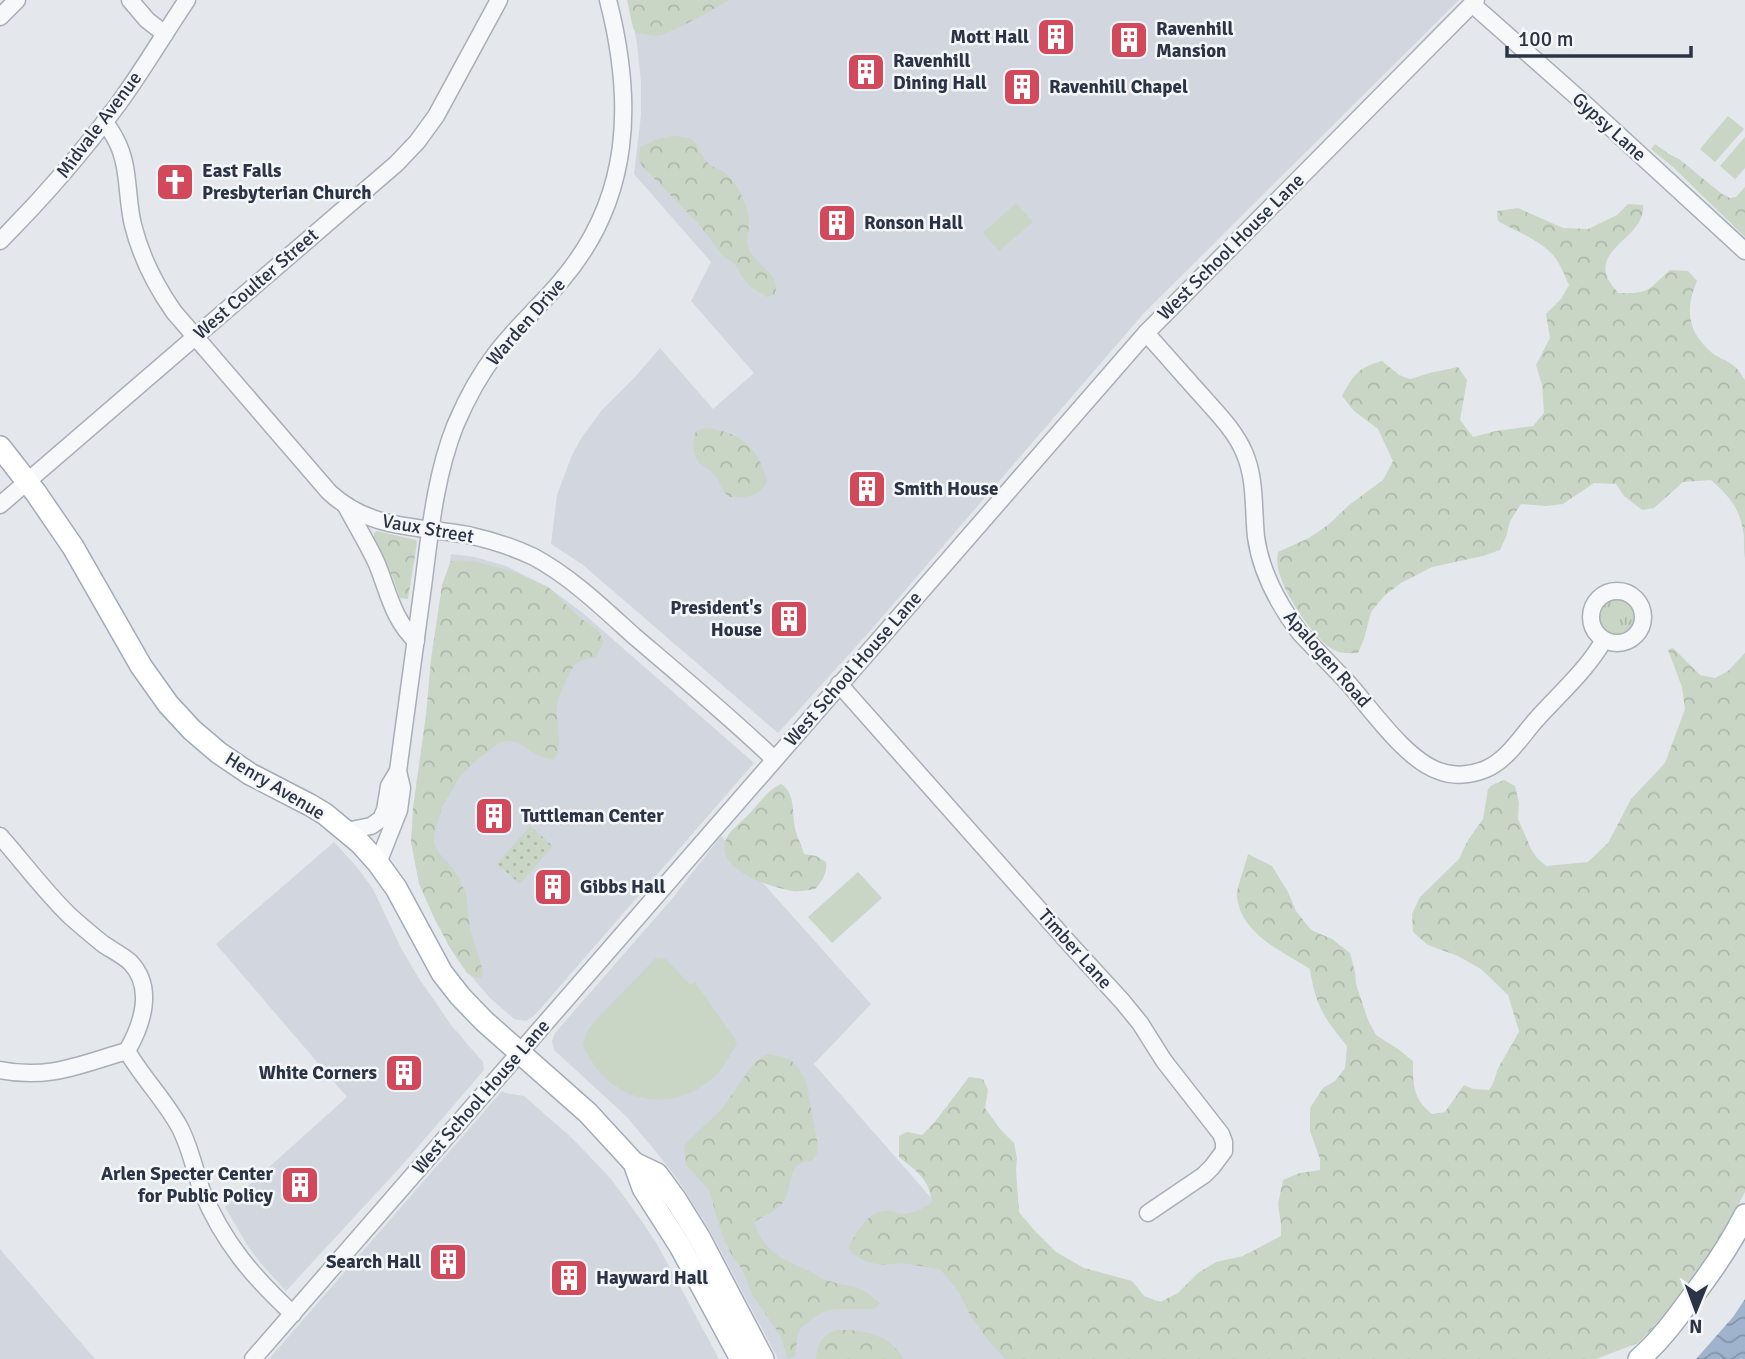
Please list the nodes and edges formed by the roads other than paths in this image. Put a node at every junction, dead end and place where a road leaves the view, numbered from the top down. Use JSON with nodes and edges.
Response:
{"nodes":[{"id":1,"x":18,"y":0,"type":"edge"},
{"id":2,"x":130,"y":0,"type":"edge"},
{"id":3,"x":187,"y":0,"type":"edge"},
{"id":4,"x":499,"y":0,"type":"edge"},
{"id":5,"x":608,"y":0,"type":"edge"},
{"id":6,"x":1474,"y":2,"type":"edge"},
{"id":7,"x":0,"y":17,"type":"edge"},
{"id":8,"x":165,"y":34,"type":"junction"},
{"id":9,"x":105,"y":122,"type":"junction"},
{"id":10,"x":0,"y":241,"type":"edge"},
{"id":11,"x":1745,"y":251,"type":"edge"},
{"id":12,"x":1146,"y":333,"type":"junction"},
{"id":13,"x":196,"y":336,"type":"junction"},
{"id":14,"x":0,"y":447,"type":"edge"},
{"id":15,"x":27,"y":481,"type":"junction"},
{"id":16,"x":0,"y":505,"type":"edge"},
{"id":17,"x":346,"y":506,"type":"junction"},
{"id":18,"x":430,"y":530,"type":"junction"},
{"id":19,"x":1604,"y":640,"type":"dead end"},
{"id":20,"x":416,"y":641,"type":"junction"},
{"id":21,"x":839,"y":684,"type":"junction"},
{"id":22,"x":774,"y":759,"type":"junction"},
{"id":23,"x":398,"y":771,"type":"junction"},
{"id":24,"x":346,"y":831,"type":"junction"},
{"id":25,"x":0,"y":836,"type":"edge"},
{"id":26,"x":378,"y":863,"type":"junction"},
{"id":27,"x":127,"y":1051,"type":"junction"},
{"id":28,"x":519,"y":1053,"type":"junction"},
{"id":29,"x":0,"y":1070,"type":"edge"},
{"id":30,"x":634,"y":1163,"type":"junction"},
{"id":31,"x":1148,"y":1213,"type":"dead end"},
{"id":32,"x":1745,"y":1215,"type":"edge"},
{"id":33,"x":1745,"y":1246,"type":"edge"},
{"id":34,"x":293,"y":1314,"type":"junction"},
{"id":35,"x":253,"y":1359,"type":"edge"},
{"id":36,"x":741,"y":1359,"type":"edge"},
{"id":37,"x":764,"y":1359,"type":"edge"},
{"id":38,"x":1639,"y":1359,"type":"edge"},
{"id":39,"x":1660,"y":1359,"type":"edge"}],
"edges":[{"from":1,"to":7,"type":"street"},
{"from":2,"to":8,"type":"street"},
{"from":3,"to":8,"type":"street","name":"Midvale Avenue"},
{"from":4,"to":13,"type":"street","name":"West Coulter Street"},
{"from":5,"to":18,"type":"street","name":"Warden Drive"},
{"from":6,"to":11,"type":"street","name":"Gypsy Lane"},
{"from":6,"to":12,"type":"street","name":"West School House Lane"},
{"from":8,"to":9,"type":"street","name":"Midvale Avenue"},
{"from":9,"to":10,"type":"street","name":"Midvale Avenue"},
{"from":9,"to":13,"type":"street","name":"Vaux Street"},
{"from":12,"to":19,"type":"street","name":"Apalogen Road"},
{"from":12,"to":21,"type":"street","name":"West School House Lane"},
{"from":13,"to":15,"type":"street","name":"West Coulter Street"},
{"from":13,"to":17,"type":"street","name":"Vaux Street"},
{"from":14,"to":15,"type":"main road","name":"Henry Avenue"},
{"from":15,"to":16,"type":"street","name":"West Coulter Street"},
{"from":15,"to":24,"type":"main road","name":"Henry Avenue"},
{"from":17,"to":18,"type":"street","name":"Vaux Street"},
{"from":17,"to":20,"type":"street"},
{"from":18,"to":20,"type":"street","name":"Warden Drive"},
{"from":18,"to":22,"type":"street","name":"Vaux Street"},
{"from":20,"to":23,"type":"street","name":"Warden Drive"},
{"from":21,"to":22,"type":"street","name":"West School House Lane"},
{"from":21,"to":31,"type":"street","name":"Timber Lane"},
{"from":22,"to":28,"type":"street","name":"West School House Lane"},
{"from":23,"to":24,"type":"street","name":"Warden Drive"},
{"from":23,"to":26,"type":"street","name":"Warden Drive"},
{"from":24,"to":26,"type":"main road","name":"Henry Avenue"},
{"from":25,"to":27,"type":"street"},
{"from":26,"to":28,"type":"main road","name":"Henry Avenue"},
{"from":27,"to":29,"type":"street"},
{"from":27,"to":34,"type":"street"},
{"from":28,"to":30,"type":"main road","name":"Henry Avenue"},
{"from":28,"to":34,"type":"street","name":"West School House Lane"},
{"from":30,"to":36,"type":"main road","name":"Henry Avenue"},
{"from":30,"to":37,"type":"main road","name":"Henry Avenue"},
{"from":32,"to":38,"type":"main road"},
{"from":33,"to":39,"type":"main road"},
{"from":34,"to":35,"type":"street","name":"West School House Lane"}]}
